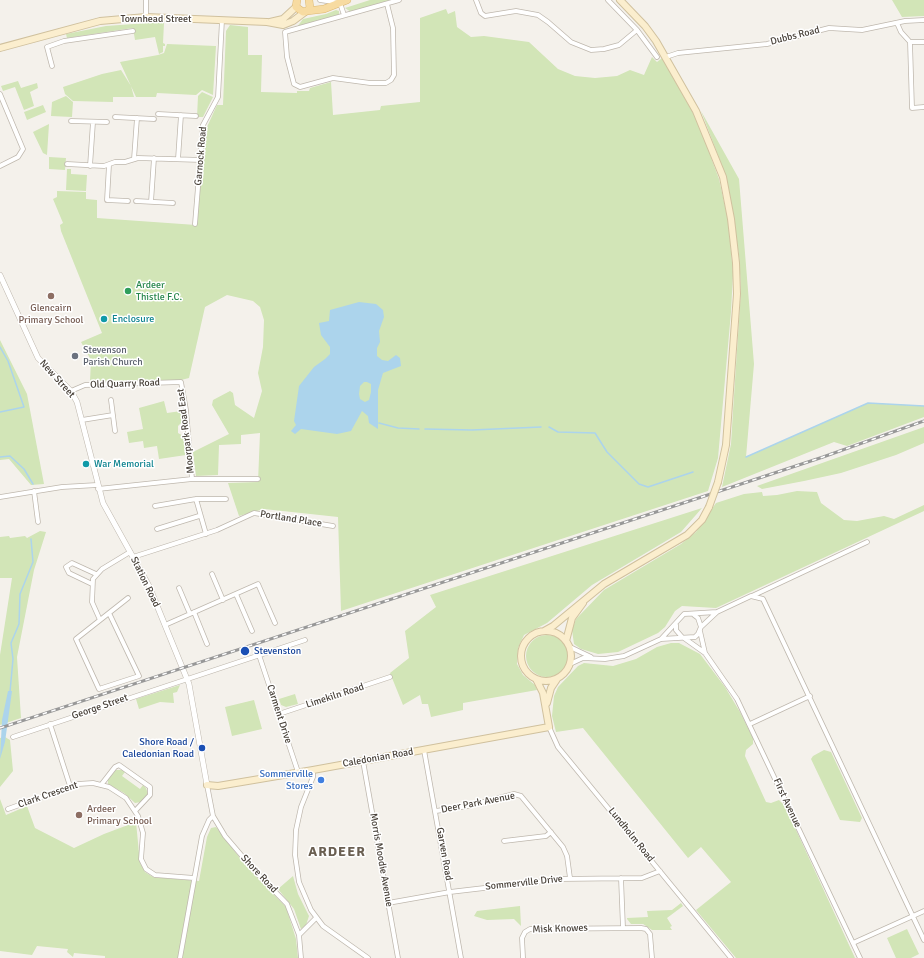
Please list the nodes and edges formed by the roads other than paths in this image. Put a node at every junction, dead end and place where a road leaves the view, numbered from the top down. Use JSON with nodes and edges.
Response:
{"nodes":[{"id":1,"x":146,"y":0,"type":"edge"},
{"id":2,"x":290,"y":0,"type":"edge"},
{"id":3,"x":309,"y":0,"type":"edge"},
{"id":4,"x":320,"y":0,"type":"edge"},
{"id":5,"x":347,"y":0,"type":"edge"},
{"id":6,"x":399,"y":0,"type":"edge"},
{"id":7,"x":476,"y":0,"type":"edge"},
{"id":8,"x":608,"y":0,"type":"edge"},
{"id":9,"x":620,"y":0,"type":"edge"},
{"id":10,"x":340,"y":3,"type":"junction"},
{"id":11,"x":297,"y":4,"type":"edge"},
{"id":12,"x":387,"y":4,"type":"junction"},
{"id":13,"x":306,"y":12,"type":"junction"},
{"id":14,"x":344,"y":15,"type":"junction"},
{"id":15,"x":146,"y":17,"type":"junction"},
{"id":16,"x":222,"y":20,"type":"junction"},
{"id":17,"x":924,"y":20,"type":"edge"},
{"id":18,"x":293,"y":21,"type":"junction"},
{"id":19,"x":267,"y":22,"type":"junction"},
{"id":20,"x":897,"y":22,"type":"junction"},
{"id":21,"x":295,"y":30,"type":"junction"},
{"id":22,"x":637,"y":30,"type":"junction"},
{"id":23,"x":61,"y":31,"type":"junction"},
{"id":24,"x":133,"y":31,"type":"dead end"},
{"id":25,"x":64,"y":41,"type":"junction"},
{"id":26,"x":910,"y":42,"type":"junction"},
{"id":27,"x":924,"y":42,"type":"edge"},
{"id":28,"x":0,"y":48,"type":"edge"},
{"id":29,"x":657,"y":57,"type":"dead end"},
{"id":30,"x":666,"y":57,"type":"junction"},
{"id":31,"x":52,"y":66,"type":"dead end"},
{"id":32,"x":0,"y":94,"type":"edge"},
{"id":33,"x":924,"y":107,"type":"edge"},
{"id":34,"x":158,"y":114,"type":"dead end"},
{"id":35,"x":181,"y":115,"type":"junction"},
{"id":36,"x":196,"y":116,"type":"dead end"},
{"id":37,"x":115,"y":117,"type":"dead end"},
{"id":38,"x":137,"y":118,"type":"junction"},
{"id":39,"x":154,"y":119,"type":"dead end"},
{"id":40,"x":71,"y":121,"type":"dead end"},
{"id":41,"x":93,"y":122,"type":"junction"},
{"id":42,"x":106,"y":122,"type":"dead end"},
{"id":43,"x":154,"y":158,"type":"junction"},
{"id":44,"x":134,"y":159,"type":"junction"},
{"id":45,"x":178,"y":159,"type":"junction"},
{"id":46,"x":201,"y":160,"type":"junction"},
{"id":47,"x":67,"y":164,"type":"dead end"},
{"id":48,"x":109,"y":165,"type":"junction"},
{"id":49,"x":0,"y":166,"type":"edge"},
{"id":50,"x":90,"y":166,"type":"junction"},
{"id":51,"x":128,"y":201,"type":"dead end"},
{"id":52,"x":136,"y":202,"type":"dead end"},
{"id":53,"x":151,"y":202,"type":"junction"},
{"id":54,"x":173,"y":203,"type":"dead end"},
{"id":55,"x":195,"y":224,"type":"dead end"},
{"id":56,"x":0,"y":275,"type":"edge"},
{"id":57,"x":181,"y":382,"type":"joint"},
{"id":58,"x":71,"y":391,"type":"junction"},
{"id":59,"x":111,"y":400,"type":"dead end"},
{"id":60,"x":113,"y":415,"type":"junction"},
{"id":61,"x":82,"y":420,"type":"junction"},
{"id":62,"x":115,"y":432,"type":"dead end"},
{"id":63,"x":192,"y":479,"type":"junction"},
{"id":64,"x":258,"y":480,"type":"dead end"},
{"id":65,"x":97,"y":487,"type":"junction"},
{"id":66,"x":34,"y":491,"type":"junction"},
{"id":67,"x":0,"y":497,"type":"edge"},
{"id":68,"x":226,"y":498,"type":"dead end"},
{"id":69,"x":196,"y":499,"type":"junction"},
{"id":70,"x":155,"y":506,"type":"dead end"},
{"id":71,"x":199,"y":516,"type":"junction"},
{"id":72,"x":38,"y":522,"type":"dead end"},
{"id":73,"x":333,"y":526,"type":"dead end"},
{"id":74,"x":157,"y":529,"type":"dead end"},
{"id":75,"x":206,"y":534,"type":"junction"},
{"id":76,"x":867,"y":542,"type":"dead end"},
{"id":77,"x":130,"y":552,"type":"junction"},
{"id":78,"x":133,"y":558,"type":"junction"},
{"id":79,"x":96,"y":574,"type":"junction"},
{"id":80,"x":212,"y":574,"type":"dead end"},
{"id":81,"x":92,"y":584,"type":"junction"},
{"id":82,"x":179,"y":588,"type":"dead end"},
{"id":83,"x":236,"y":594,"type":"junction"},
{"id":84,"x":752,"y":596,"type":"junction"},
{"id":85,"x":128,"y":598,"type":"dead end"},
{"id":86,"x":586,"y":598,"type":"junction"},
{"id":87,"x":223,"y":600,"type":"junction"},
{"id":88,"x":717,"y":612,"type":"junction"},
{"id":89,"x":109,"y":613,"type":"junction"},
{"id":90,"x":192,"y":613,"type":"junction"},
{"id":91,"x":694,"y":615,"type":"junction"},
{"id":92,"x":100,"y":620,"type":"junction"},
{"id":93,"x":274,"y":623,"type":"dead end"},
{"id":94,"x":676,"y":624,"type":"junction"},
{"id":95,"x":165,"y":625,"type":"junction"},
{"id":96,"x":701,"y":628,"type":"junction"},
{"id":97,"x":252,"y":631,"type":"dead end"},
{"id":98,"x":544,"y":631,"type":"junction"},
{"id":99,"x":683,"y":638,"type":"junction"},
{"id":100,"x":660,"y":639,"type":"junction"},
{"id":101,"x":305,"y":640,"type":"dead end"},
{"id":102,"x":207,"y":644,"type":"dead end"},
{"id":103,"x":568,"y":644,"type":"junction"},
{"id":104,"x":705,"y":653,"type":"junction"},
{"id":105,"x":260,"y":655,"type":"junction"},
{"id":106,"x":595,"y":658,"type":"junction"},
{"id":107,"x":570,"y":664,"type":"junction"},
{"id":108,"x":390,"y":677,"type":"dead end"},
{"id":109,"x":187,"y":678,"type":"junction"},
{"id":110,"x":536,"y":679,"type":"junction"},
{"id":111,"x":557,"y":679,"type":"junction"},
{"id":112,"x":810,"y":696,"type":"junction"},
{"id":113,"x":546,"y":705,"type":"junction"},
{"id":114,"x":279,"y":714,"type":"junction"},
{"id":115,"x":50,"y":724,"type":"junction"},
{"id":116,"x":750,"y":724,"type":"junction"},
{"id":117,"x":549,"y":726,"type":"junction"},
{"id":118,"x":12,"y":737,"type":"dead end"},
{"id":119,"x":424,"y":750,"type":"junction"},
{"id":120,"x":363,"y":761,"type":"junction"},
{"id":121,"x":313,"y":770,"type":"junction"},
{"id":122,"x":298,"y":772,"type":"junction"},
{"id":123,"x":102,"y":785,"type":"junction"},
{"id":124,"x":207,"y":785,"type":"junction"},
{"id":125,"x":70,"y":786,"type":"junction"},
{"id":126,"x":8,"y":809,"type":"dead end"},
{"id":127,"x":135,"y":810,"type":"junction"},
{"id":128,"x":436,"y":811,"type":"junction"},
{"id":129,"x":214,"y":816,"type":"junction"},
{"id":130,"x":552,"y":832,"type":"junction"},
{"id":131,"x":504,"y":841,"type":"dead end"},
{"id":132,"x":660,"y":871,"type":"junction"},
{"id":133,"x":194,"y":878,"type":"junction"},
{"id":134,"x":570,"y":878,"type":"junction"},
{"id":135,"x":621,"y":878,"type":"junction"},
{"id":136,"x":450,"y":892,"type":"junction"},
{"id":137,"x":388,"y":902,"type":"junction"},
{"id":138,"x":924,"y":911,"type":"edge"},
{"id":139,"x":912,"y":915,"type":"junction"},
{"id":140,"x":316,"y":918,"type":"junction"},
{"id":141,"x":623,"y":928,"type":"junction"},
{"id":142,"x":299,"y":935,"type":"junction"},
{"id":143,"x":924,"y":940,"type":"edge"},
{"id":144,"x":853,"y":943,"type":"junction"},
{"id":145,"x":180,"y":958,"type":"edge"},
{"id":146,"x":301,"y":958,"type":"edge"},
{"id":147,"x":368,"y":958,"type":"edge"},
{"id":148,"x":398,"y":958,"type":"edge"},
{"id":149,"x":461,"y":958,"type":"edge"},
{"id":150,"x":523,"y":958,"type":"edge"},
{"id":151,"x":652,"y":958,"type":"edge"},
{"id":152,"x":731,"y":958,"type":"edge"},
{"id":153,"x":860,"y":958,"type":"edge"}],
"edges":[{"from":1,"to":15,"type":"street"},
{"from":2,"to":11,"type":"main road"},
{"from":3,"to":13,"type":"main road"},
{"from":4,"to":10,"type":"street"},
{"from":5,"to":10,"type":"main road"},
{"from":6,"to":12,"type":"street"},
{"from":7,"to":22,"type":"street"},
{"from":8,"to":22,"type":"street"},
{"from":9,"to":30,"type":"main road"},
{"from":10,"to":13,"type":"main road"},
{"from":10,"to":14,"type":"street"},
{"from":11,"to":13,"type":"main road"},
{"from":11,"to":19,"type":"main road","name":"Townhead Street"},
{"from":12,"to":14,"type":"street"},
{"from":12,"to":21,"type":"street"},
{"from":13,"to":18,"type":"main road","name":"Townhead Street"},
{"from":14,"to":21,"type":"street"},
{"from":15,"to":16,"type":"main road","name":"Townhead Street"},
{"from":15,"to":23,"type":"main road","name":"Townhead Street"},
{"from":16,"to":19,"type":"main road","name":"Townhead Street"},
{"from":16,"to":46,"type":"street","name":"Garnock Road"},
{"from":17,"to":20,"type":"street","name":"Dubbs Road"},
{"from":18,"to":19,"type":"main road","name":"Townhead Street"},
{"from":18,"to":21,"type":"street"},
{"from":20,"to":26,"type":"street"},
{"from":20,"to":30,"type":"street","name":"Dubbs Road"},
{"from":22,"to":29,"type":"street"},
{"from":23,"to":25,"type":"street"},
{"from":23,"to":28,"type":"main road","name":"Townhead Street"},
{"from":24,"to":25,"type":"street"},
{"from":25,"to":31,"type":"street"},
{"from":26,"to":27,"type":"street"},
{"from":26,"to":33,"type":"street"},
{"from":30,"to":86,"type":"main road","bridge":true},
{"from":32,"to":49,"type":"street"},
{"from":34,"to":35,"type":"street"},
{"from":35,"to":36,"type":"street"},
{"from":35,"to":45,"type":"street"},
{"from":37,"to":38,"type":"street"},
{"from":38,"to":39,"type":"street"},
{"from":38,"to":44,"type":"street"},
{"from":40,"to":41,"type":"street"},
{"from":41,"to":42,"type":"street"},
{"from":41,"to":50,"type":"street"},
{"from":43,"to":44,"type":"street"},
{"from":43,"to":45,"type":"street"},
{"from":43,"to":53,"type":"street"},
{"from":44,"to":48,"type":"street"},
{"from":45,"to":46,"type":"street"},
{"from":46,"to":55,"type":"street","name":"Garnock Road"},
{"from":47,"to":50,"type":"street"},
{"from":48,"to":50,"type":"street"},
{"from":48,"to":51,"type":"street"},
{"from":52,"to":53,"type":"street"},
{"from":53,"to":54,"type":"street"},
{"from":56,"to":58,"type":"street","name":"New Street"},
{"from":57,"to":58,"type":"street","name":"Old Quarry Road"},
{"from":57,"to":63,"type":"street","name":"Moorpark Road East"},
{"from":58,"to":61,"type":"street","name":"New Street"},
{"from":59,"to":60,"type":"street"},
{"from":60,"to":61,"type":"street"},
{"from":60,"to":62,"type":"street"},
{"from":61,"to":65,"type":"street","name":"New Street"},
{"from":63,"to":64,"type":"street","name":"Moorpark Road East"},
{"from":63,"to":65,"type":"street","name":"Moorpark Road East"},
{"from":65,"to":66,"type":"street","name":"Moorpark Road East"},
{"from":65,"to":77,"type":"street","name":"Station Road"},
{"from":66,"to":67,"type":"street","name":"Moorpark Road East"},
{"from":66,"to":72,"type":"street"},
{"from":68,"to":69,"type":"street"},
{"from":69,"to":70,"type":"street"},
{"from":69,"to":71,"type":"street"},
{"from":71,"to":74,"type":"street"},
{"from":71,"to":75,"type":"street"},
{"from":73,"to":75,"type":"street","name":"Portland Place"},
{"from":75,"to":78,"type":"street","name":"Portland Place"},
{"from":76,"to":84,"type":"street"},
{"from":77,"to":78,"type":"street","name":"Station Road"},
{"from":77,"to":79,"type":"street"},
{"from":78,"to":95,"type":"street","name":"Station Road"},
{"from":79,"to":81,"type":"street"},
{"from":79,"to":81,"type":"street"},
{"from":80,"to":87,"type":"street"},
{"from":81,"to":92,"type":"street"},
{"from":82,"to":90,"type":"street"},
{"from":83,"to":87,"type":"street"},
{"from":83,"to":93,"type":"street"},
{"from":83,"to":97,"type":"street"},
{"from":84,"to":88,"type":"street"},
{"from":84,"to":112,"type":"street"},
{"from":85,"to":89,"type":"street"},
{"from":86,"to":98,"type":"main road"},
{"from":86,"to":103,"type":"main road"},
{"from":87,"to":90,"type":"street"},
{"from":88,"to":91,"type":"street"},
{"from":88,"to":96,"type":"street"},
{"from":89,"to":92,"type":"street"},
{"from":89,"to":92,"type":"street"},
{"from":90,"to":95,"type":"street"},
{"from":90,"to":102,"type":"street"},
{"from":91,"to":94,"type":"street"},
{"from":91,"to":96,"type":"street"},
{"from":94,"to":99,"type":"street"},
{"from":94,"to":100,"type":"street"},
{"from":95,"to":109,"type":"street","name":"Station Road"},
{"from":96,"to":99,"type":"street"},
{"from":96,"to":104,"type":"street","name":"First Avenue"},
{"from":98,"to":103,"type":"main road"},
{"from":98,"to":110,"type":"main road"},
{"from":99,"to":100,"type":"street"},
{"from":99,"to":104,"type":"street","name":"First Avenue"},
{"from":100,"to":106,"type":"street"},
{"from":101,"to":105,"type":"street","name":"George Street"},
{"from":103,"to":106,"type":"street"},
{"from":103,"to":107,"type":"main road"},
{"from":104,"to":116,"type":"street","name":"First Avenue"},
{"from":105,"to":109,"type":"street","name":"George Street"},
{"from":105,"to":114,"type":"street","name":"Carment Drive"},
{"from":106,"to":107,"type":"street"},
{"from":107,"to":111,"type":"main road"},
{"from":108,"to":114,"type":"street","name":"Limekiln Road"},
{"from":109,"to":115,"type":"street","name":"George Street"},
{"from":109,"to":124,"type":"street","name":"Shore Road"},
{"from":110,"to":111,"type":"main road"},
{"from":110,"to":113,"type":"main road","name":"Lundholm Road"},
{"from":111,"to":113,"type":"main road"},
{"from":112,"to":116,"type":"street"},
{"from":112,"to":139,"type":"street"},
{"from":113,"to":117,"type":"main road","name":"Lundholm Road"},
{"from":114,"to":122,"type":"street","name":"Carment Drive"},
{"from":115,"to":118,"type":"street","name":"George Street"},
{"from":115,"to":125,"type":"street"},
{"from":116,"to":144,"type":"street","name":"First Avenue"},
{"from":117,"to":119,"type":"main road","name":"Caledonian Road"},
{"from":117,"to":132,"type":"street","name":"Lundholm Road"},
{"from":119,"to":120,"type":"main road","name":"Caledonian Road"},
{"from":119,"to":128,"type":"street","name":"Garven Road"},
{"from":120,"to":121,"type":"main road","name":"Caledonian Road"},
{"from":120,"to":137,"type":"street","name":"Morris Moodie Avenue"},
{"from":121,"to":122,"type":"main road","name":"Caledonian Road"},
{"from":121,"to":140,"type":"street"},
{"from":122,"to":124,"type":"main road","name":"Caledonian Road"},
{"from":123,"to":125,"type":"street","name":"Clark Crescent"},
{"from":123,"to":127,"type":"street","name":"Clark Crescent"},
{"from":123,"to":127,"type":"street"},
{"from":124,"to":129,"type":"street","name":"Shore Road"},
{"from":125,"to":126,"type":"street","name":"Clark Crescent"},
{"from":127,"to":133,"type":"street","name":"Clark Crescent"},
{"from":128,"to":130,"type":"street","name":"Deer Park Avenue"},
{"from":128,"to":136,"type":"street","name":"Garven Road"},
{"from":129,"to":133,"type":"street"},
{"from":129,"to":142,"type":"street","name":"Shore Road"},
{"from":130,"to":131,"type":"street"},
{"from":130,"to":134,"type":"street","name":"Deer Park Avenue"},
{"from":132,"to":135,"type":"street","name":"Sommerville Drive"},
{"from":132,"to":152,"type":"street","name":"Lundholm Road"},
{"from":133,"to":145,"type":"street"},
{"from":134,"to":135,"type":"street","name":"Sommerville Drive"},
{"from":134,"to":136,"type":"street","name":"Sommerville Drive"},
{"from":135,"to":141,"type":"street"},
{"from":136,"to":137,"type":"street","name":"Sommerville Drive"},
{"from":136,"to":149,"type":"street","name":"Garven Road"},
{"from":137,"to":148,"type":"street","name":"Morris Moodie Avenue"},
{"from":138,"to":139,"type":"street"},
{"from":139,"to":143,"type":"street"},
{"from":139,"to":144,"type":"street"},
{"from":140,"to":142,"type":"street"},
{"from":140,"to":147,"type":"street"},
{"from":141,"to":150,"type":"street","name":"Misk Knowes"},
{"from":141,"to":151,"type":"street","name":"Misk Knowes"},
{"from":142,"to":146,"type":"street","name":"Shore Road"},
{"from":144,"to":153,"type":"street","name":"First Avenue"}]}
